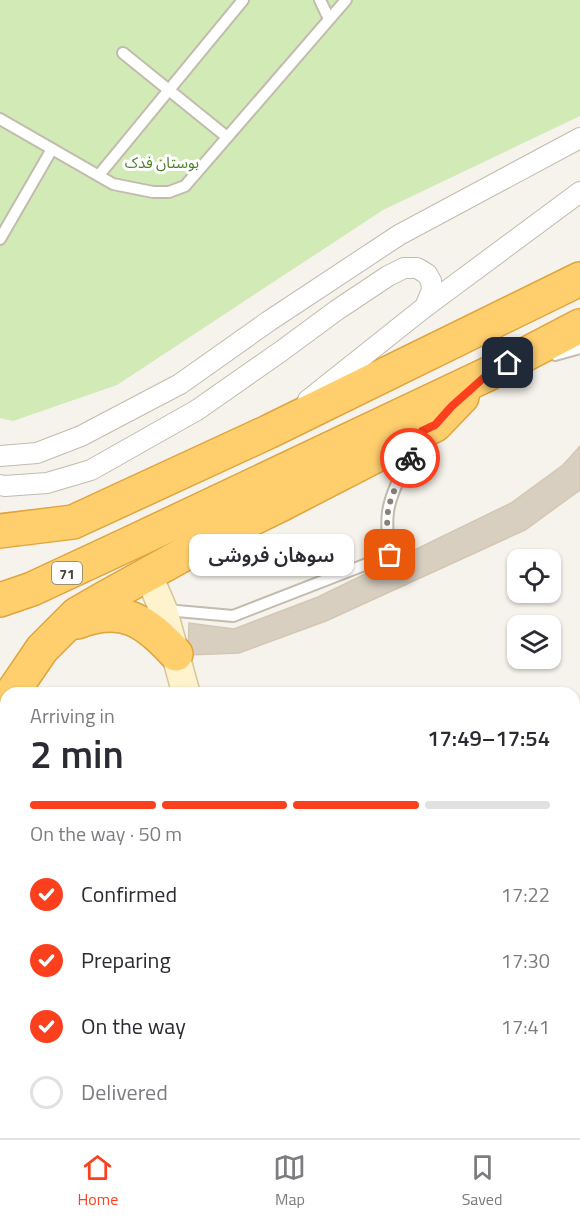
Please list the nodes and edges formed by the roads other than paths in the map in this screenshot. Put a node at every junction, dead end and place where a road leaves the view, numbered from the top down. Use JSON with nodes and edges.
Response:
{"nodes":[{"id":1,"x":243,"y":0,"type":"edge"},
{"id":2,"x":320,"y":0,"type":"edge"},
{"id":3,"x":346,"y":0,"type":"edge"},
{"id":4,"x":329,"y":19,"type":"junction"},
{"id":5,"x":123,"y":53,"type":"dead end"},
{"id":6,"x":169,"y":90,"type":"junction"},
{"id":7,"x":0,"y":119,"type":"edge"},
{"id":8,"x":227,"y":137,"type":"junction"},
{"id":9,"x":580,"y":138,"type":"edge"},
{"id":10,"x":52,"y":149,"type":"junction"},
{"id":11,"x":99,"y":175,"type":"junction"},
{"id":12,"x":580,"y":192,"type":"edge"},
{"id":13,"x":0,"y":239,"type":"edge"},
{"id":14,"x":580,"y":279,"type":"edge"},
{"id":15,"x":425,"y":307,"type":"junction"},
{"id":16,"x":580,"y":326,"type":"edge"},
{"id":17,"x":580,"y":348,"type":"edge"},
{"id":18,"x":488,"y":374,"type":"junction"},
{"id":19,"x":422,"y":431,"type":"junction"},
{"id":20,"x":268,"y":432,"type":"junction"},
{"id":21,"x":0,"y":456,"type":"edge"},
{"id":22,"x":0,"y":485,"type":"edge"},
{"id":23,"x":0,"y":531,"type":"edge"},
{"id":24,"x":154,"y":594,"type":"junction"},
{"id":25,"x":0,"y":600,"type":"edge"},
{"id":26,"x":64,"y":626,"type":"junction"},
{"id":27,"x":176,"y":654,"type":"junction"},
{"id":28,"x":16,"y":687,"type":"edge"},
{"id":29,"x":184,"y":687,"type":"edge"}],
"edges":[{"from":1,"to":6,"type":"lane"},
{"from":2,"to":4,"type":"lane"},
{"from":3,"to":4,"type":"lane"},
{"from":4,"to":8,"type":"lane"},
{"from":5,"to":6,"type":"lane"},
{"from":6,"to":8,"type":"lane"},
{"from":6,"to":11,"type":"lane"},
{"from":7,"to":10,"type":"lane"},
{"from":8,"to":11,"type":"lane"},
{"from":9,"to":21,"type":"street"},
{"from":10,"to":11,"type":"lane"},
{"from":10,"to":13,"type":"lane"},
{"from":12,"to":15,"type":"street"},
{"from":14,"to":20,"type":"highway"},
{"from":15,"to":20,"type":"street"},
{"from":15,"to":22,"type":"street"},
{"from":16,"to":18,"type":"highway"},
{"from":17,"to":18,"type":"lane"},
{"from":18,"to":19,"type":"highway"},
{"from":18,"to":25,"type":"highway","number":"71"},
{"from":19,"to":24,"type":"highway"},
{"from":19,"to":24,"type":"lane"},
{"from":20,"to":23,"type":"highway"},
{"from":24,"to":26,"type":"highway"},
{"from":24,"to":27,"type":"street"},
{"from":26,"to":27,"type":"highway"},
{"from":26,"to":28,"type":"highway"},
{"from":27,"to":29,"type":"street"}]}
